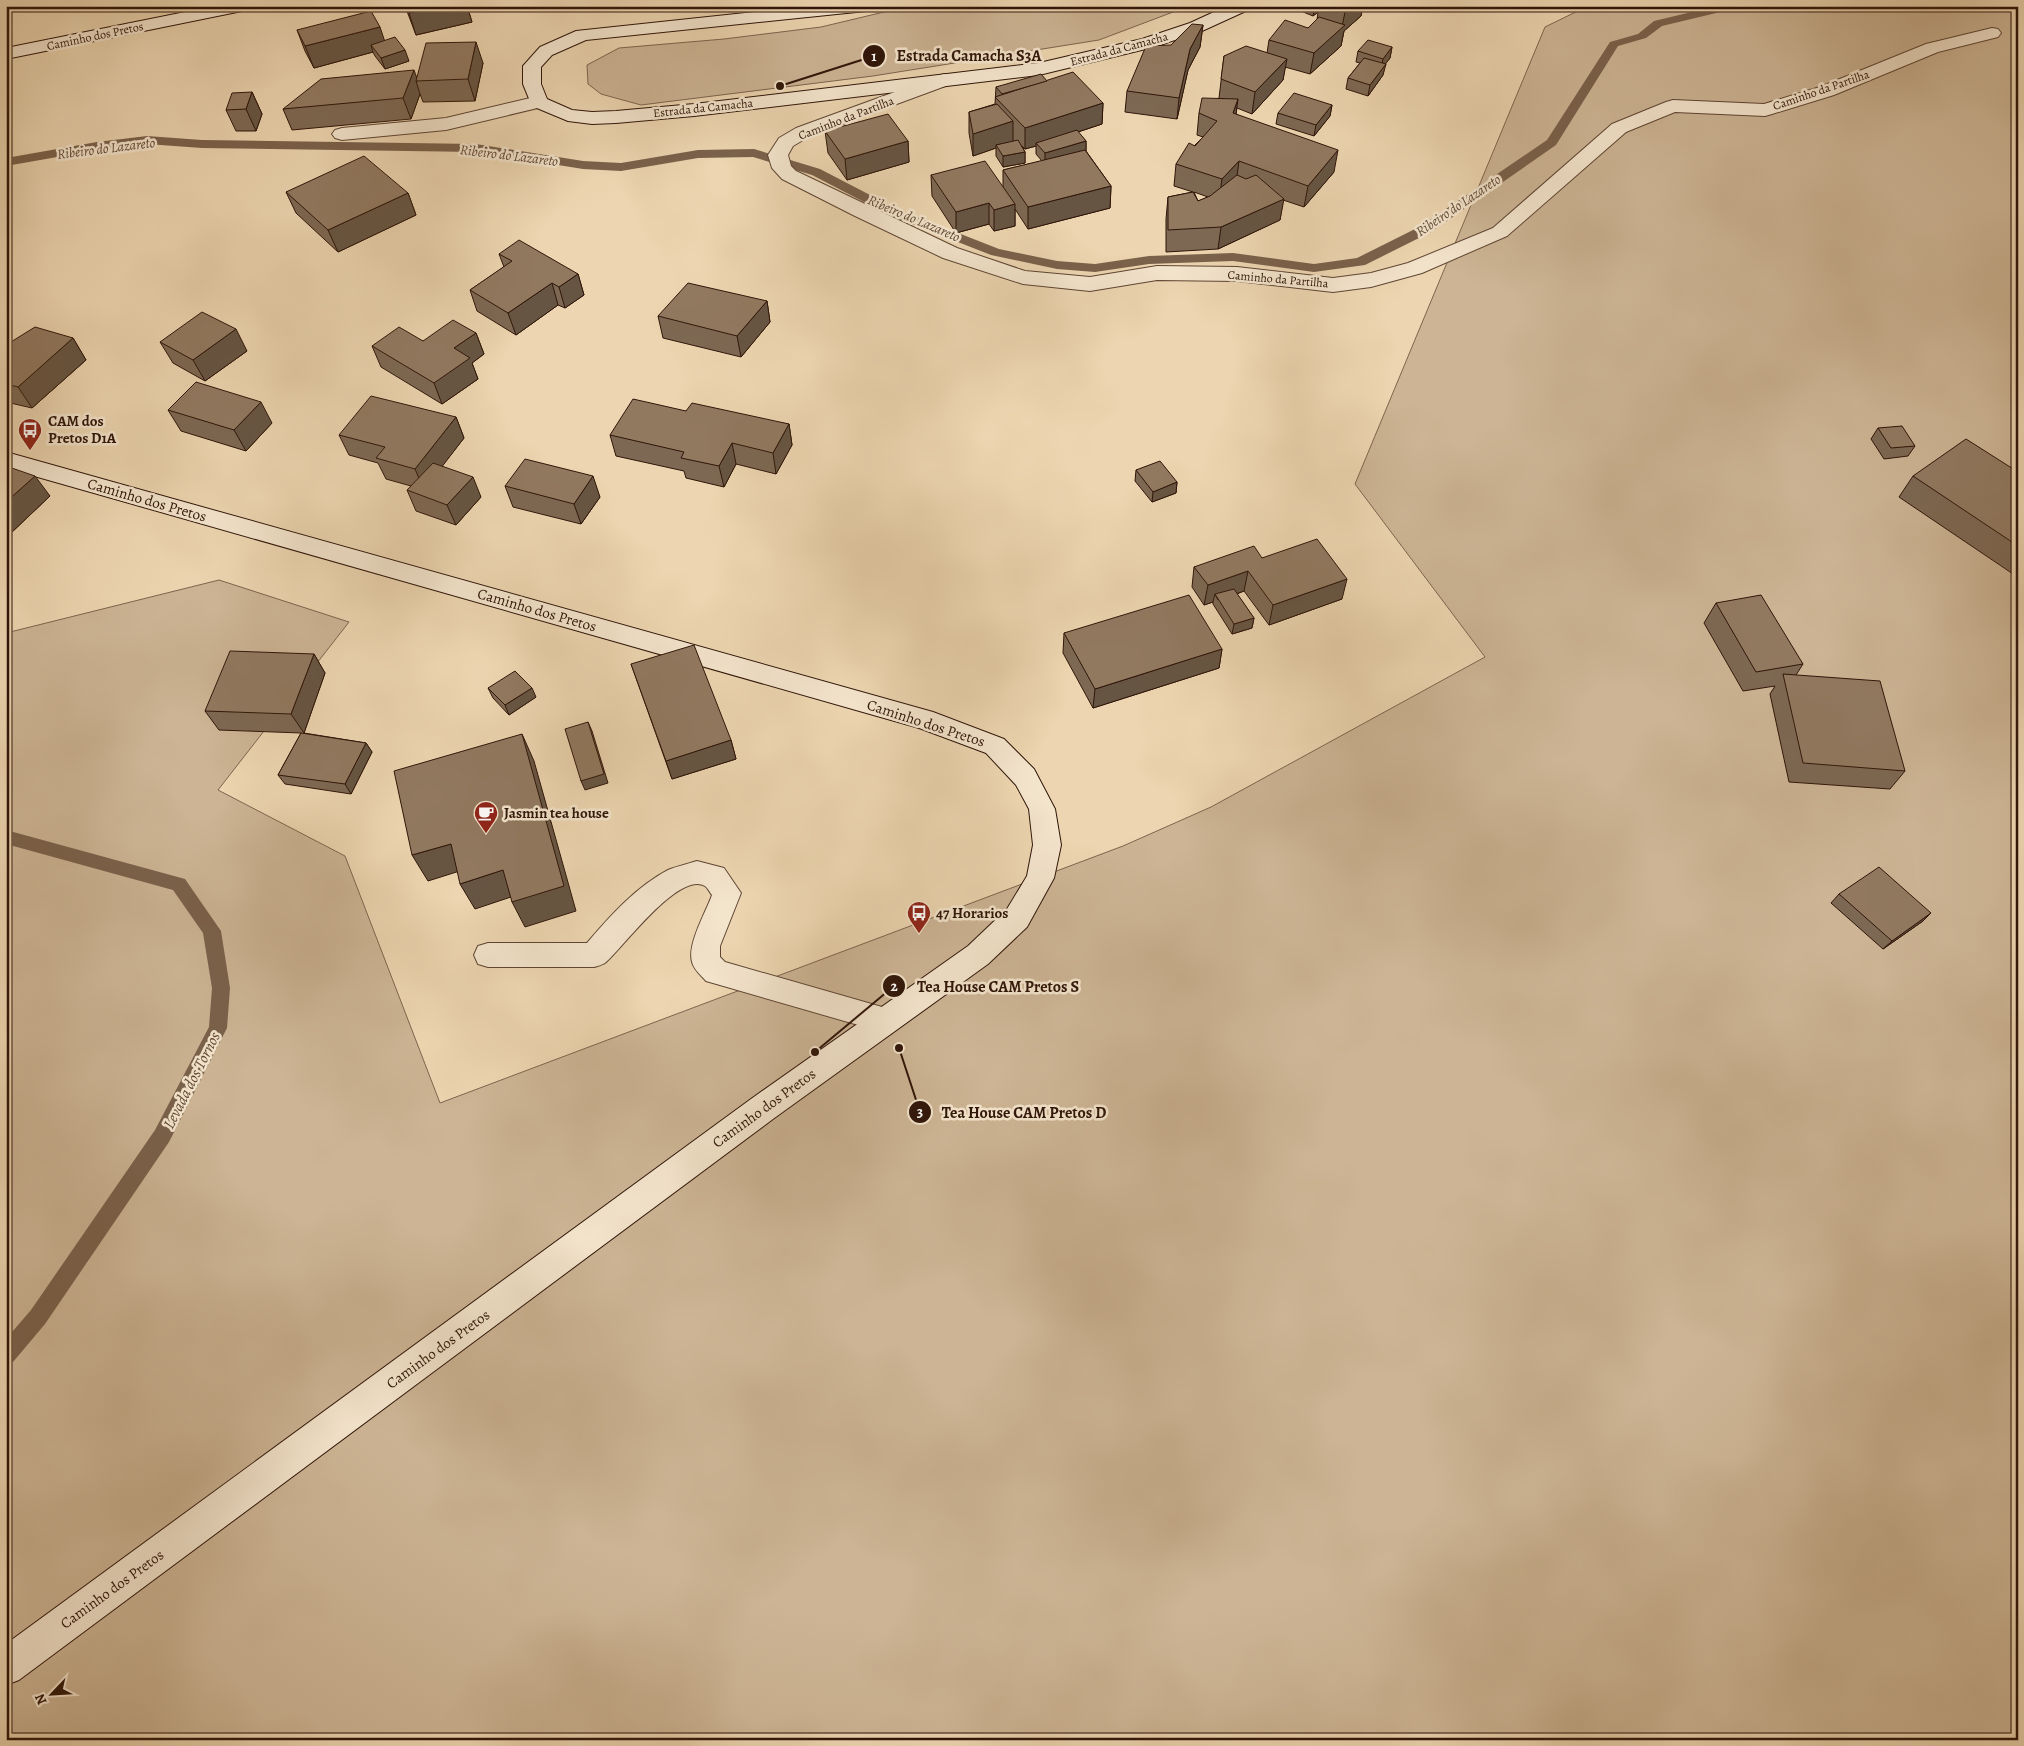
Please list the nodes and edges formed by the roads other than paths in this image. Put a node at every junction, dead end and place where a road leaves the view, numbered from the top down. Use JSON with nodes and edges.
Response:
{"nodes":[{"id":1,"x":242,"y":6,"type":"edge"},
{"id":2,"x":866,"y":6,"type":"edge"},
{"id":3,"x":1242,"y":6,"type":"edge"},
{"id":4,"x":1992,"y":33,"type":"dead end"},
{"id":5,"x":6,"y":54,"type":"edge"},
{"id":6,"x":944,"y":80,"type":"junction"},
{"id":7,"x":538,"y":102,"type":"junction"},
{"id":8,"x":342,"y":134,"type":"dead end"},
{"id":9,"x":6,"y":460,"type":"edge"},
{"id":10,"x":488,"y":955,"type":"dead end"},
{"id":11,"x":886,"y":1020,"type":"junction"},
{"id":12,"x":6,"y":1667,"type":"edge"}],
"edges":[{"from":1,"to":5,"type":"main road","name":"Caminho dos Pretos"},
{"from":2,"to":7,"type":"main road"},
{"from":3,"to":6,"type":"main road","name":"Estrada da Camacha"},
{"from":4,"to":6,"type":"main road","name":"Caminho da Partilha"},
{"from":6,"to":7,"type":"main road","name":"Estrada da Camacha"},
{"from":7,"to":8,"type":"main road"},
{"from":9,"to":11,"type":"main road","name":"Caminho dos Pretos"},
{"from":10,"to":11,"type":"main road"},
{"from":11,"to":12,"type":"main road","name":"Caminho dos Pretos"}]}
